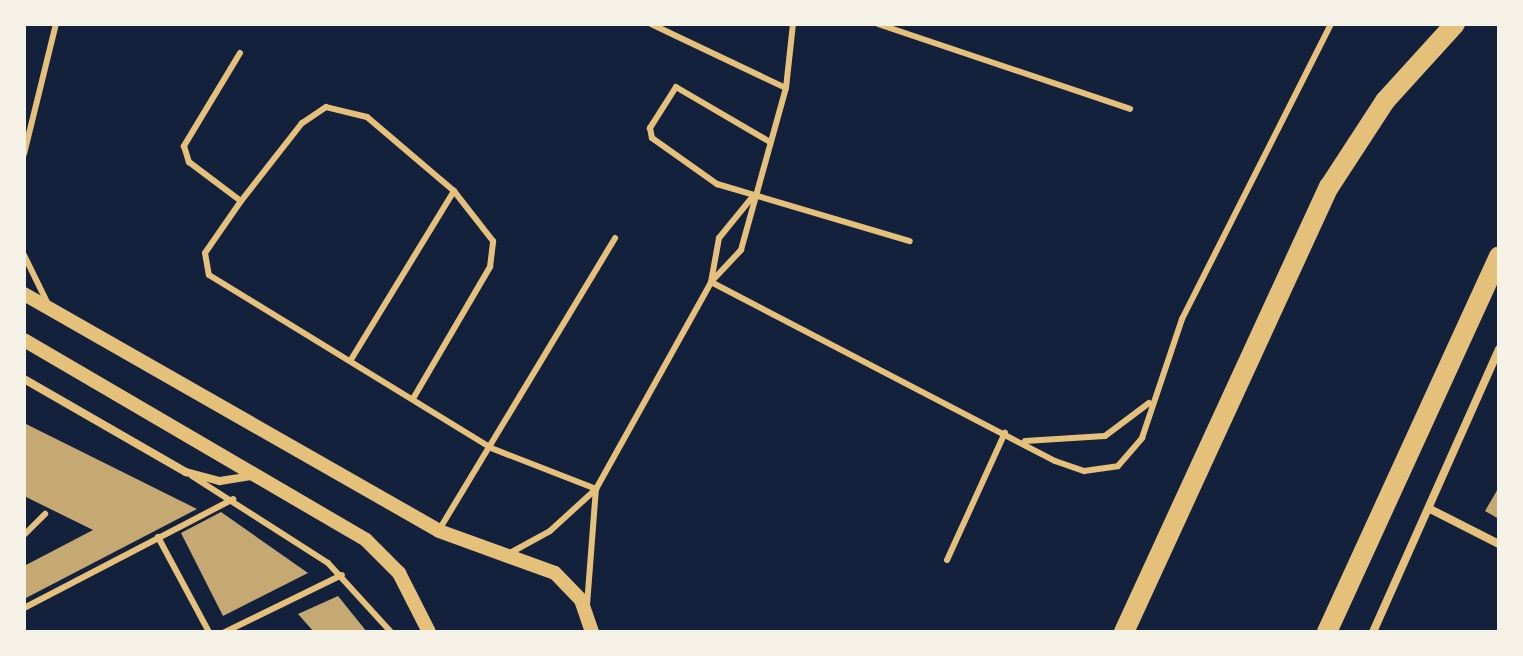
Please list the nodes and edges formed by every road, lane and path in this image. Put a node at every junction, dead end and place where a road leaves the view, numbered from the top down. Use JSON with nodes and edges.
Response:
{"nodes":[{"id":1,"x":56,"y":24,"type":"edge"},
{"id":2,"x":651,"y":24,"type":"edge"},
{"id":3,"x":793,"y":24,"type":"edge"},
{"id":4,"x":878,"y":24,"type":"edge"},
{"id":5,"x":1331,"y":24,"type":"edge"},
{"id":6,"x":1455,"y":24,"type":"edge"},
{"id":7,"x":240,"y":53,"type":"dead end"},
{"id":8,"x":786,"y":88,"type":"junction"},
{"id":9,"x":1130,"y":109,"type":"dead end"},
{"id":10,"x":770,"y":142,"type":"junction"},
{"id":11,"x":24,"y":154,"type":"edge"},
{"id":12,"x":454,"y":191,"type":"junction"},
{"id":13,"x":754,"y":195,"type":"junction"},
{"id":14,"x":241,"y":201,"type":"junction"},
{"id":15,"x":615,"y":238,"type":"dead end"},
{"id":16,"x":910,"y":241,"type":"dead end"},
{"id":17,"x":24,"y":255,"type":"edge"},
{"id":18,"x":1499,"y":256,"type":"edge"},
{"id":19,"x":711,"y":282,"type":"junction"},
{"id":20,"x":24,"y":294,"type":"edge"},
{"id":21,"x":51,"y":309,"type":"junction"},
{"id":22,"x":24,"y":340,"type":"edge"},
{"id":23,"x":1499,"y":349,"type":"edge"},
{"id":24,"x":352,"y":358,"type":"junction"},
{"id":25,"x":24,"y":379,"type":"edge"},
{"id":26,"x":414,"y":397,"type":"junction"},
{"id":27,"x":1149,"y":403,"type":"junction"},
{"id":28,"x":1005,"y":433,"type":"junction"},
{"id":29,"x":1021,"y":441,"type":"junction"},
{"id":30,"x":491,"y":448,"type":"junction"},
{"id":31,"x":186,"y":472,"type":"junction"},
{"id":32,"x":258,"y":474,"type":"junction"},
{"id":33,"x":596,"y":489,"type":"junction"},
{"id":34,"x":233,"y":499,"type":"junction"},
{"id":35,"x":1430,"y":509,"type":"junction"},
{"id":36,"x":45,"y":514,"type":"dead end"},
{"id":37,"x":439,"y":531,"type":"junction"},
{"id":38,"x":24,"y":535,"type":"edge"},
{"id":39,"x":158,"y":537,"type":"junction"},
{"id":40,"x":1499,"y":544,"type":"edge"},
{"id":41,"x":505,"y":556,"type":"junction"},
{"id":42,"x":947,"y":560,"type":"dead end"},
{"id":43,"x":342,"y":575,"type":"junction"},
{"id":44,"x":24,"y":608,"type":"edge"},
{"id":45,"x":587,"y":612,"type":"junction"},
{"id":46,"x":209,"y":632,"type":"edge"},
{"id":47,"x":225,"y":632,"type":"edge"},
{"id":48,"x":391,"y":632,"type":"edge"},
{"id":49,"x":429,"y":632,"type":"edge"},
{"id":50,"x":592,"y":632,"type":"edge"},
{"id":51,"x":1124,"y":632,"type":"edge"},
{"id":52,"x":1327,"y":632,"type":"edge"},
{"id":53,"x":1373,"y":632,"type":"edge"}],
"edges":[{"from":1,"to":11,"type":"lane"},
{"from":2,"to":8,"type":"lane"},
{"from":3,"to":8,"type":"lane"},
{"from":4,"to":9,"type":"lane"},
{"from":5,"to":27,"type":"lane"},
{"from":6,"to":51,"type":"main road"},
{"from":7,"to":14,"type":"lane"},
{"from":8,"to":10,"type":"lane"},
{"from":10,"to":13,"type":"lane"},
{"from":10,"to":13,"type":"lane"},
{"from":12,"to":14,"type":"lane"},
{"from":12,"to":24,"type":"lane"},
{"from":12,"to":26,"type":"lane"},
{"from":13,"to":16,"type":"lane"},
{"from":13,"to":19,"type":"lane"},
{"from":13,"to":19,"type":"lane"},
{"from":14,"to":24,"type":"lane"},
{"from":15,"to":30,"type":"lane"},
{"from":17,"to":21,"type":"lane"},
{"from":18,"to":52,"type":"main road"},
{"from":19,"to":28,"type":"lane"},
{"from":19,"to":33,"type":"lane"},
{"from":20,"to":21,"type":"street"},
{"from":21,"to":37,"type":"street"},
{"from":22,"to":32,"type":"street"},
{"from":23,"to":35,"type":"street"},
{"from":24,"to":26,"type":"lane"},
{"from":25,"to":31,"type":"street"},
{"from":26,"to":30,"type":"lane"},
{"from":27,"to":29,"type":"lane"},
{"from":27,"to":29,"type":"lane"},
{"from":28,"to":29,"type":"lane"},
{"from":28,"to":42,"type":"lane"},
{"from":30,"to":33,"type":"lane"},
{"from":30,"to":37,"type":"lane"},
{"from":31,"to":32,"type":"street"},
{"from":31,"to":34,"type":"lane"},
{"from":32,"to":49,"type":"street"},
{"from":33,"to":41,"type":"lane"},
{"from":33,"to":45,"type":"lane"},
{"from":34,"to":39,"type":"lane"},
{"from":34,"to":43,"type":"lane"},
{"from":35,"to":40,"type":"street"},
{"from":35,"to":53,"type":"street"},
{"from":36,"to":38,"type":"lane"},
{"from":37,"to":41,"type":"street"},
{"from":39,"to":44,"type":"lane"},
{"from":39,"to":46,"type":"lane"},
{"from":41,"to":45,"type":"street"},
{"from":43,"to":47,"type":"lane"},
{"from":43,"to":48,"type":"lane"},
{"from":45,"to":50,"type":"street"}]}
